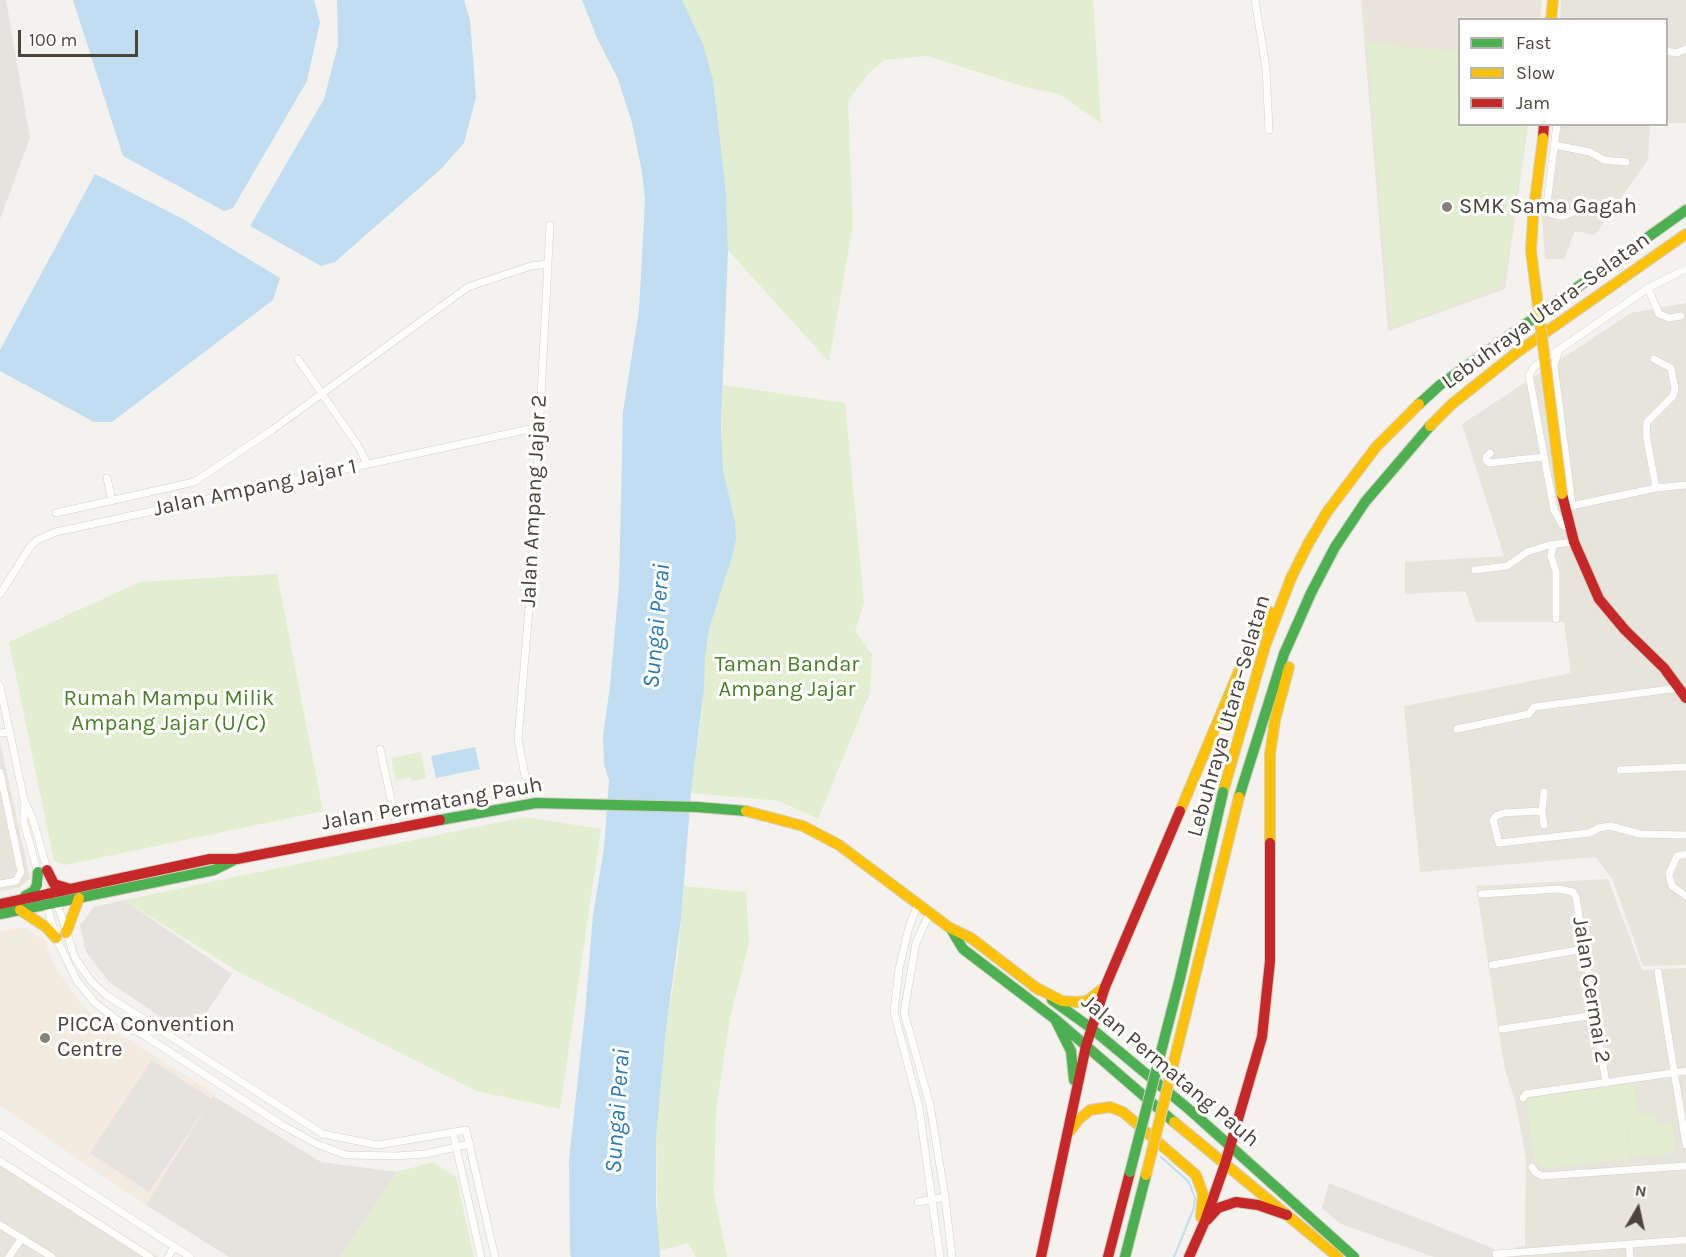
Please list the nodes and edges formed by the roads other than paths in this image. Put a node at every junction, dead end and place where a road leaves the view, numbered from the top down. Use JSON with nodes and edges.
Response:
{"nodes":[{"id":1,"x":1256,"y":0,"type":"edge"},
{"id":2,"x":1553,"y":0,"type":"edge"},
{"id":3,"x":1551,"y":18,"type":"edge"},
{"id":4,"x":1686,"y":49,"type":"edge"},
{"id":5,"x":1668,"y":51,"type":"edge"},
{"id":6,"x":1544,"y":126,"type":"edge"},
{"id":7,"x":1557,"y":126,"type":"edge"},
{"id":8,"x":1269,"y":130,"type":"dead end"},
{"id":9,"x":1554,"y":145,"type":"junction"},
{"id":10,"x":1626,"y":162,"type":"dead end"},
{"id":11,"x":1686,"y":210,"type":"edge"},
{"id":12,"x":1573,"y":212,"type":"dead end"},
{"id":13,"x":550,"y":225,"type":"dead end"},
{"id":14,"x":1686,"y":234,"type":"edge"},
{"id":15,"x":547,"y":264,"type":"junction"},
{"id":16,"x":1686,"y":269,"type":"edge"},
{"id":17,"x":1648,"y":288,"type":"junction"},
{"id":18,"x":1681,"y":316,"type":"dead end"},
{"id":19,"x":1560,"y":350,"type":"junction"},
{"id":20,"x":298,"y":359,"type":"dead end"},
{"id":21,"x":1654,"y":359,"type":"dead end"},
{"id":22,"x":322,"y":393,"type":"junction"},
{"id":23,"x":538,"y":427,"type":"junction"},
{"id":24,"x":1490,"y":453,"type":"dead end"},
{"id":25,"x":1544,"y":456,"type":"junction"},
{"id":26,"x":367,"y":464,"type":"junction"},
{"id":27,"x":107,"y":478,"type":"dead end"},
{"id":28,"x":1686,"y":485,"type":"edge"},
{"id":29,"x":1656,"y":488,"type":"junction"},
{"id":30,"x":112,"y":501,"type":"junction"},
{"id":31,"x":1569,"y":508,"type":"junction"},
{"id":32,"x":56,"y":513,"type":"dead end"},
{"id":33,"x":1570,"y":528,"type":"junction"},
{"id":34,"x":1574,"y":542,"type":"junction"},
{"id":35,"x":1553,"y":545,"type":"junction"},
{"id":36,"x":1475,"y":570,"type":"dead end"},
{"id":37,"x":1291,"y":578,"type":"junction"},
{"id":38,"x":1311,"y":593,"type":"junction"},
{"id":39,"x":0,"y":594,"type":"edge"},
{"id":40,"x":1556,"y":619,"type":"dead end"},
{"id":41,"x":0,"y":686,"type":"edge"},
{"id":42,"x":1680,"y":688,"type":"junction"},
{"id":43,"x":1686,"y":698,"type":"edge"},
{"id":44,"x":1457,"y":729,"type":"dead end"},
{"id":45,"x":9,"y":732,"type":"junction"},
{"id":46,"x":0,"y":733,"type":"edge"},
{"id":47,"x":380,"y":749,"type":"dead end"},
{"id":48,"x":1686,"y":767,"type":"edge"},
{"id":49,"x":1620,"y":770,"type":"dead end"},
{"id":50,"x":0,"y":772,"type":"edge"},
{"id":51,"x":525,"y":776,"type":"dead end"},
{"id":52,"x":1544,"y":792,"type":"dead end"},
{"id":53,"x":3,"y":804,"type":"edge"},
{"id":54,"x":1542,"y":811,"type":"junction"},
{"id":55,"x":1544,"y":825,"type":"dead end"},
{"id":56,"x":397,"y":827,"type":"junction"},
{"id":57,"x":1686,"y":836,"type":"edge"},
{"id":58,"x":1686,"y":854,"type":"edge"},
{"id":59,"x":237,"y":859,"type":"junction"},
{"id":60,"x":42,"y":871,"type":"junction"},
{"id":61,"x":0,"y":884,"type":"edge"},
{"id":62,"x":70,"y":889,"type":"junction"},
{"id":63,"x":1481,"y":894,"type":"dead end"},
{"id":64,"x":1686,"y":896,"type":"edge"},
{"id":65,"x":79,"y":898,"type":"junction"},
{"id":66,"x":50,"y":899,"type":"junction"},
{"id":67,"x":0,"y":904,"type":"edge"},
{"id":68,"x":918,"y":904,"type":"junction"},
{"id":69,"x":18,"y":905,"type":"junction"},
{"id":70,"x":930,"y":912,"type":"junction"},
{"id":71,"x":0,"y":914,"type":"edge"},
{"id":72,"x":950,"y":928,"type":"junction"},
{"id":73,"x":61,"y":936,"type":"junction"},
{"id":74,"x":1584,"y":949,"type":"junction"},
{"id":75,"x":1492,"y":965,"type":"dead end"},
{"id":76,"x":1658,"y":972,"type":"dead end"},
{"id":77,"x":1033,"y":986,"type":"junction"},
{"id":78,"x":1105,"y":987,"type":"junction"},
{"id":79,"x":1595,"y":1016,"type":"junction"},
{"id":80,"x":1055,"y":1019,"type":"junction"},
{"id":81,"x":1091,"y":1028,"type":"junction"},
{"id":82,"x":1502,"y":1029,"type":"dead end"},
{"id":83,"x":1086,"y":1046,"type":"junction"},
{"id":84,"x":1686,"y":1071,"type":"edge"},
{"id":85,"x":1674,"y":1073,"type":"junction"},
{"id":86,"x":1606,"y":1083,"type":"junction"},
{"id":87,"x":1076,"y":1094,"type":"junction"},
{"id":88,"x":1522,"y":1098,"type":"dead end"},
{"id":89,"x":930,"y":1105,"type":"junction"},
{"id":90,"x":920,"y":1107,"type":"junction"},
{"id":91,"x":1069,"y":1132,"type":"junction"},
{"id":92,"x":0,"y":1133,"type":"edge"},
{"id":93,"x":453,"y":1133,"type":"junction"},
{"id":94,"x":470,"y":1144,"type":"junction"},
{"id":95,"x":1686,"y":1145,"type":"edge"},
{"id":96,"x":1231,"y":1146,"type":"junction"},
{"id":97,"x":456,"y":1147,"type":"junction"},
{"id":98,"x":0,"y":1161,"type":"edge"},
{"id":99,"x":1226,"y":1164,"type":"junction"},
{"id":100,"x":1686,"y":1166,"type":"edge"},
{"id":101,"x":1532,"y":1167,"type":"dead end"},
{"id":102,"x":945,"y":1197,"type":"junction"},
{"id":103,"x":932,"y":1200,"type":"junction"},
{"id":104,"x":918,"y":1202,"type":"dead end"},
{"id":105,"x":1287,"y":1215,"type":"junction"},
{"id":106,"x":1205,"y":1221,"type":"junction"},
{"id":107,"x":0,"y":1225,"type":"edge"},
{"id":108,"x":22,"y":1238,"type":"junction"},
{"id":109,"x":1197,"y":1238,"type":"junction"},
{"id":110,"x":1686,"y":1240,"type":"edge"},
{"id":111,"x":1629,"y":1244,"type":"junction"},
{"id":112,"x":174,"y":1246,"type":"junction"},
{"id":113,"x":1554,"y":1253,"type":"edge"},
{"id":114,"x":1496,"y":1254,"type":"dead end"},
{"id":115,"x":9,"y":1257,"type":"edge"},
{"id":116,"x":52,"y":1257,"type":"edge"},
{"id":117,"x":150,"y":1257,"type":"edge"},
{"id":118,"x":168,"y":1257,"type":"edge"},
{"id":119,"x":190,"y":1257,"type":"edge"},
{"id":120,"x":481,"y":1257,"type":"edge"},
{"id":121,"x":495,"y":1257,"type":"edge"},
{"id":122,"x":940,"y":1257,"type":"edge"},
{"id":123,"x":952,"y":1257,"type":"edge"},
{"id":124,"x":1041,"y":1257,"type":"edge"},
{"id":125,"x":1108,"y":1257,"type":"edge"},
{"id":126,"x":1125,"y":1257,"type":"edge"},
{"id":127,"x":1189,"y":1257,"type":"edge"},
{"id":128,"x":1338,"y":1257,"type":"edge"},
{"id":129,"x":1354,"y":1257,"type":"edge"},
{"id":130,"x":1630,"y":1257,"type":"edge"}],
"edges":[{"from":1,"to":8,"type":"street"},
{"from":2,"to":3,"type":"main road"},
{"from":4,"to":5,"type":"street"},
{"from":6,"to":31,"type":"main road","bridge":true},
{"from":7,"to":9,"type":"street"},
{"from":9,"to":10,"type":"street"},
{"from":9,"to":12,"type":"street"},
{"from":11,"to":37,"type":"main road","name":"Lebuhraya Utara–Selatan"},
{"from":13,"to":15,"type":"street","name":"Jalan Ampang Jajar 2"},
{"from":14,"to":38,"type":"main road","name":"Lebuhraya Utara–Selatan"},
{"from":15,"to":22,"type":"street"},
{"from":15,"to":23,"type":"street","name":"Jalan Ampang Jajar 2"},
{"from":16,"to":17,"type":"street"},
{"from":17,"to":18,"type":"street"},
{"from":17,"to":19,"type":"street"},
{"from":19,"to":25,"type":"street"},
{"from":19,"to":31,"type":"street"},
{"from":20,"to":22,"type":"street"},
{"from":21,"to":29,"type":"street"},
{"from":22,"to":26,"type":"street"},
{"from":22,"to":30,"type":"street"},
{"from":23,"to":26,"type":"street","name":"Jalan Ampang Jajar 1"},
{"from":23,"to":51,"type":"street","name":"Jalan Ampang Jajar 2"},
{"from":24,"to":25,"type":"street"},
{"from":25,"to":33,"type":"street"},
{"from":26,"to":39,"type":"street","name":"Jalan Ampang Jajar 1"},
{"from":27,"to":30,"type":"street"},
{"from":28,"to":29,"type":"street"},
{"from":29,"to":31,"type":"street"},
{"from":30,"to":32,"type":"street"},
{"from":31,"to":33,"type":"main road"},
{"from":33,"to":34,"type":"main road"},
{"from":34,"to":35,"type":"street"},
{"from":34,"to":42,"type":"main road"},
{"from":35,"to":36,"type":"street"},
{"from":35,"to":40,"type":"street"},
{"from":37,"to":78,"type":"main road"},
{"from":37,"to":125,"type":"main road","name":"Lebuhraya Utara–Selatan","bridge":true},
{"from":38,"to":96,"type":"main road"},
{"from":38,"to":126,"type":"main road","name":"Lebuhraya Utara–Selatan","bridge":true},
{"from":41,"to":45,"type":"street"},
{"from":42,"to":43,"type":"main road"},
{"from":42,"to":44,"type":"street"},
{"from":45,"to":46,"type":"street"},
{"from":45,"to":60,"type":"street"},
{"from":47,"to":56,"type":"street"},
{"from":48,"to":49,"type":"street"},
{"from":50,"to":53,"type":"street"},
{"from":52,"to":54,"type":"street"},
{"from":53,"to":61,"type":"street"},
{"from":54,"to":55,"type":"street"},
{"from":54,"to":57,"type":"street"},
{"from":56,"to":59,"type":"main road","name":"Jalan Permatang Pauh"},
{"from":56,"to":68,"type":"main road","name":"Jalan Permatang Pauh"},
{"from":58,"to":64,"type":"street"},
{"from":59,"to":62,"type":"main road","name":"Jalan Permatang Pauh"},
{"from":59,"to":65,"type":"main road"},
{"from":60,"to":62,"type":"main road"},
{"from":60,"to":66,"type":"street"},
{"from":60,"to":69,"type":"main road"},
{"from":62,"to":66,"type":"main road","name":"Jalan Permatang Pauh"},
{"from":63,"to":74,"type":"street","name":"Jalan Cermai 2"},
{"from":65,"to":66,"type":"main road"},
{"from":65,"to":73,"type":"main road"},
{"from":66,"to":69,"type":"main road","name":"Jalan Permatang Pauh"},
{"from":66,"to":73,"type":"street"},
{"from":66,"to":73,"type":"street"},
{"from":67,"to":69,"type":"main road","name":"Jalan Permatang Pauh"},
{"from":68,"to":70,"type":"main road","name":"Jalan Permatang Pauh"},
{"from":68,"to":90,"type":"street"},
{"from":69,"to":71,"type":"main road"},
{"from":69,"to":73,"type":"main road"},
{"from":70,"to":72,"type":"main road","name":"Jalan Permatang Pauh"},
{"from":70,"to":89,"type":"street"},
{"from":72,"to":77,"type":"main road","name":"Jalan Permatang Pauh"},
{"from":72,"to":80,"type":"main road","name":"Jalan Permatang Pauh"},
{"from":73,"to":93,"type":"street"},
{"from":73,"to":97,"type":"street"},
{"from":74,"to":75,"type":"street"},
{"from":74,"to":79,"type":"street","name":"Jalan Cermai 2"},
{"from":76,"to":85,"type":"street"},
{"from":77,"to":78,"type":"main road"},
{"from":77,"to":81,"type":"main road","name":"Jalan Permatang Pauh"},
{"from":78,"to":81,"type":"main road"},
{"from":79,"to":82,"type":"street"},
{"from":79,"to":86,"type":"street","name":"Jalan Cermai 2"},
{"from":80,"to":83,"type":"main road","name":"Jalan Permatang Pauh"},
{"from":80,"to":87,"type":"main road"},
{"from":81,"to":83,"type":"main road"},
{"from":81,"to":96,"type":"main road","name":"Jalan Permatang Pauh"},
{"from":83,"to":87,"type":"main road"},
{"from":83,"to":99,"type":"main road","name":"Jalan Permatang Pauh"},
{"from":84,"to":85,"type":"street"},
{"from":85,"to":86,"type":"street"},
{"from":85,"to":95,"type":"street"},
{"from":86,"to":88,"type":"street"},
{"from":87,"to":91,"type":"main road"},
{"from":89,"to":90,"type":"street"},
{"from":89,"to":102,"type":"street"},
{"from":90,"to":103,"type":"street"},
{"from":91,"to":109,"type":"main road"},
{"from":91,"to":124,"type":"main road"},
{"from":92,"to":112,"type":"street"},
{"from":93,"to":94,"type":"street"},
{"from":93,"to":97,"type":"street"},
{"from":94,"to":97,"type":"street"},
{"from":94,"to":121,"type":"street"},
{"from":96,"to":99,"type":"main road"},
{"from":96,"to":129,"type":"main road","name":"Jalan Permatang Pauh"},
{"from":97,"to":120,"type":"street"},
{"from":98,"to":117,"type":"street"},
{"from":99,"to":105,"type":"main road","name":"Jalan Permatang Pauh"},
{"from":99,"to":106,"type":"main road"},
{"from":100,"to":101,"type":"street"},
{"from":102,"to":103,"type":"street"},
{"from":102,"to":123,"type":"street"},
{"from":103,"to":104,"type":"street"},
{"from":103,"to":122,"type":"street"},
{"from":105,"to":106,"type":"main road"},
{"from":105,"to":128,"type":"main road","name":"Jalan Permatang Pauh"},
{"from":106,"to":109,"type":"main road"},
{"from":107,"to":108,"type":"street"},
{"from":108,"to":115,"type":"street"},
{"from":108,"to":116,"type":"street"},
{"from":109,"to":127,"type":"main road"},
{"from":110,"to":111,"type":"street"},
{"from":111,"to":113,"type":"street"},
{"from":111,"to":130,"type":"street"},
{"from":112,"to":118,"type":"street"},
{"from":112,"to":119,"type":"street"},
{"from":113,"to":114,"type":"street"}]}
